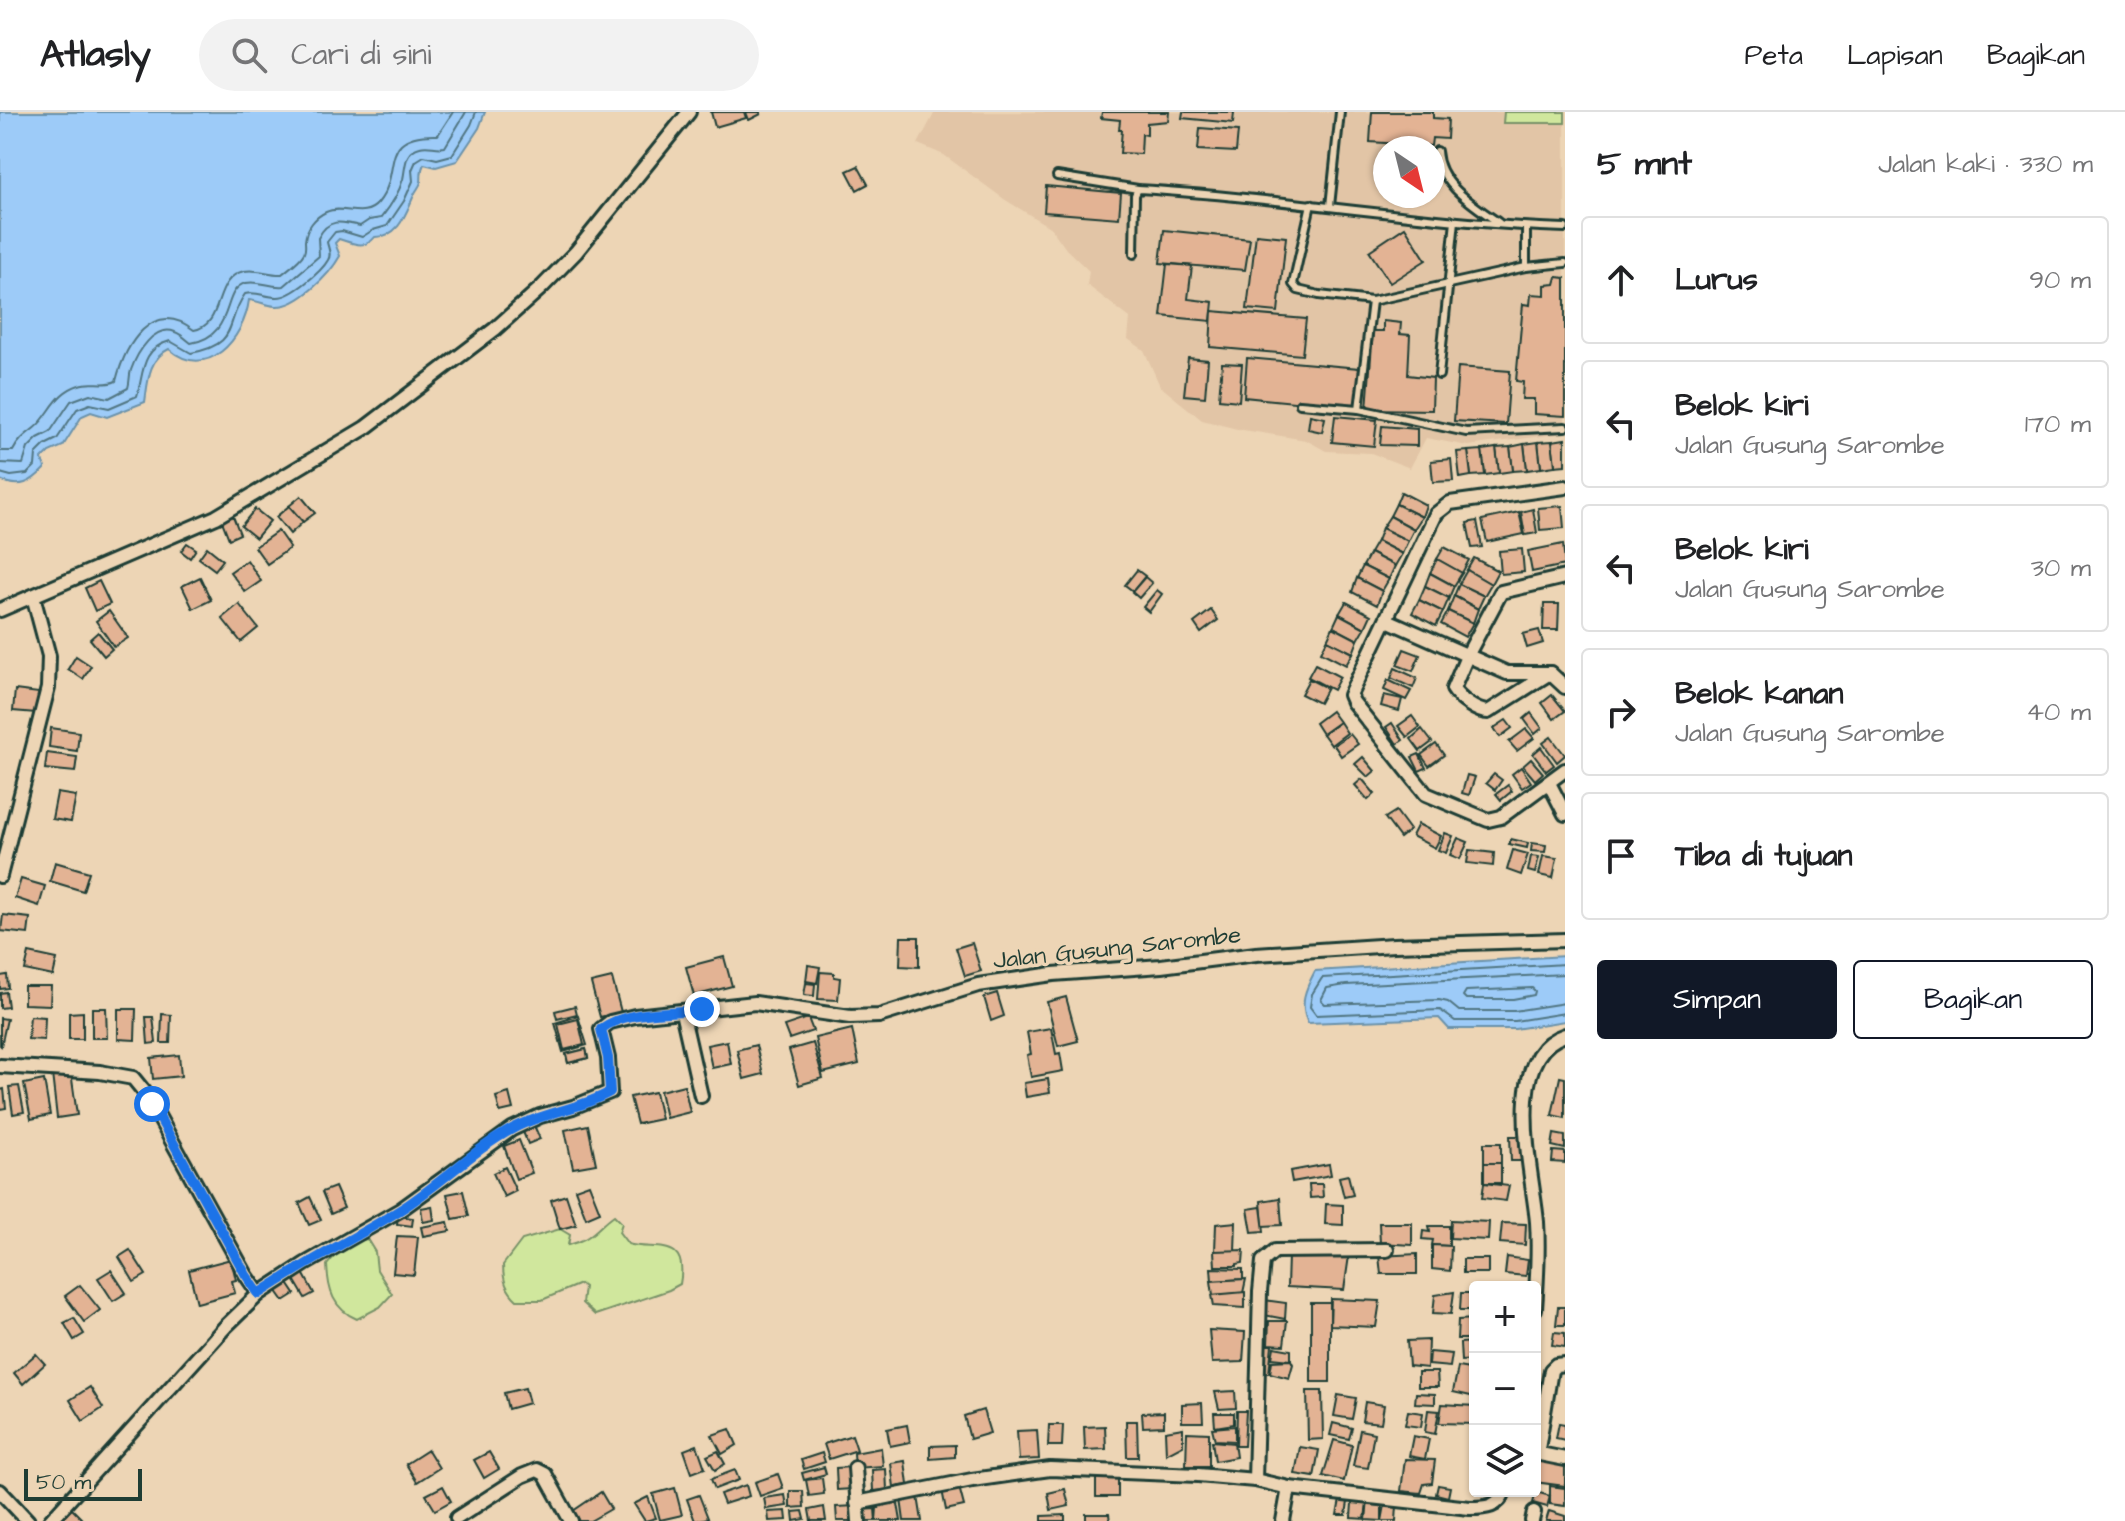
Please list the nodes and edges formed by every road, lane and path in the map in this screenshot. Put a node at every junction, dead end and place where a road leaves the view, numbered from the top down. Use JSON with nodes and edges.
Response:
{"nodes":[{"id":1,"x":689,"y":112,"type":"edge"},
{"id":2,"x":1340,"y":112,"type":"edge"},
{"id":3,"x":1057,"y":176,"type":"dead end"},
{"id":4,"x":1445,"y":177,"type":"edge"},
{"id":5,"x":1138,"y":189,"type":"junction"},
{"id":6,"x":1311,"y":204,"type":"junction"},
{"id":7,"x":1330,"y":206,"type":"junction"},
{"id":8,"x":1455,"y":221,"type":"junction"},
{"id":9,"x":1499,"y":223,"type":"junction"},
{"id":10,"x":1526,"y":227,"type":"junction"},
{"id":11,"x":1565,"y":228,"type":"edge"},
{"id":12,"x":1134,"y":254,"type":"dead end"},
{"id":13,"x":1565,"y":263,"type":"edge"},
{"id":14,"x":1526,"y":267,"type":"junction"},
{"id":15,"x":1449,"y":284,"type":"junction"},
{"id":16,"x":1372,"y":301,"type":"junction"},
{"id":17,"x":1439,"y":375,"type":"dead end"},
{"id":18,"x":1300,"y":404,"type":"dead end"},
{"id":19,"x":1359,"y":409,"type":"junction"},
{"id":20,"x":1565,"y":427,"type":"edge"},
{"id":21,"x":1565,"y":487,"type":"edge"},
{"id":22,"x":1565,"y":577,"type":"edge"},
{"id":23,"x":33,"y":596,"type":"junction"},
{"id":24,"x":0,"y":610,"type":"edge"},
{"id":25,"x":1387,"y":620,"type":"junction"},
{"id":26,"x":1468,"y":654,"type":"junction"},
{"id":27,"x":1550,"y":673,"type":"junction"},
{"id":28,"x":1565,"y":687,"type":"edge"},
{"id":29,"x":1565,"y":770,"type":"edge"},
{"id":30,"x":1549,"y":783,"type":"junction"},
{"id":31,"x":1565,"y":814,"type":"edge"},
{"id":32,"x":0,"y":876,"type":"edge"},
{"id":33,"x":1565,"y":940,"type":"edge"},
{"id":34,"x":682,"y":1012,"type":"junction"},
{"id":35,"x":1565,"y":1035,"type":"edge"},
{"id":36,"x":0,"y":1066,"type":"edge"},
{"id":37,"x":701,"y":1096,"type":"dead end"},
{"id":38,"x":1387,"y":1250,"type":"dead end"},
{"id":39,"x":1537,"y":1281,"type":"edge"},
{"id":40,"x":259,"y":1294,"type":"junction"},
{"id":41,"x":1565,"y":1364,"type":"edge"},
{"id":42,"x":1565,"y":1459,"type":"edge"},
{"id":43,"x":855,"y":1468,"type":"dead end"},
{"id":44,"x":1255,"y":1480,"type":"junction"},
{"id":45,"x":1289,"y":1488,"type":"junction"},
{"id":46,"x":0,"y":1491,"type":"edge"},
{"id":47,"x":1500,"y":1497,"type":"edge"},
{"id":48,"x":857,"y":1503,"type":"junction"},
{"id":49,"x":457,"y":1518,"type":"dead end"},
{"id":50,"x":28,"y":1521,"type":"edge"},
{"id":51,"x":50,"y":1521,"type":"edge"},
{"id":52,"x":571,"y":1521,"type":"edge"},
{"id":53,"x":859,"y":1521,"type":"edge"},
{"id":54,"x":1283,"y":1521,"type":"edge"}],
"edges":[{"from":1,"to":23,"type":"street"},
{"from":2,"to":7,"type":"lane"},
{"from":3,"to":5,"type":"lane"},
{"from":4,"to":9,"type":"lane"},
{"from":5,"to":6,"type":"lane"},
{"from":5,"to":12,"type":"lane"},
{"from":6,"to":7,"type":"lane"},
{"from":6,"to":16,"type":"lane"},
{"from":7,"to":8,"type":"lane"},
{"from":8,"to":9,"type":"lane"},
{"from":8,"to":15,"type":"lane"},
{"from":9,"to":10,"type":"lane"},
{"from":10,"to":11,"type":"lane"},
{"from":10,"to":14,"type":"lane"},
{"from":13,"to":14,"type":"lane"},
{"from":14,"to":15,"type":"lane"},
{"from":15,"to":16,"type":"lane"},
{"from":15,"to":17,"type":"lane"},
{"from":16,"to":19,"type":"lane"},
{"from":18,"to":19,"type":"lane"},
{"from":19,"to":20,"type":"lane"},
{"from":21,"to":25,"type":"street"},
{"from":22,"to":26,"type":"street"},
{"from":23,"to":24,"type":"street"},
{"from":23,"to":32,"type":"street"},
{"from":25,"to":26,"type":"street"},
{"from":25,"to":30,"type":"street"},
{"from":26,"to":27,"type":"street"},
{"from":26,"to":27,"type":"street"},
{"from":27,"to":28,"type":"street"},
{"from":29,"to":30,"type":"street"},
{"from":30,"to":31,"type":"street"},
{"from":33,"to":34,"type":"street","name":"Jalan Gusung Sarombe"},
{"from":34,"to":37,"type":"street"},
{"from":34,"to":40,"type":"street","name":"Jalan Gusung Sarombe"},
{"from":35,"to":39,"type":"street"},
{"from":36,"to":40,"type":"street"},
{"from":38,"to":44,"type":"street"},
{"from":40,"to":51,"type":"street","name":"Jalan Gusung Sarombe"},
{"from":41,"to":42,"type":"street"},
{"from":43,"to":48,"type":"street"},
{"from":44,"to":45,"type":"street"},
{"from":44,"to":48,"type":"street"},
{"from":45,"to":47,"type":"street"},
{"from":45,"to":54,"type":"street"},
{"from":46,"to":50,"type":"street"},
{"from":48,"to":53,"type":"street"},
{"from":49,"to":52,"type":"street"}]}
